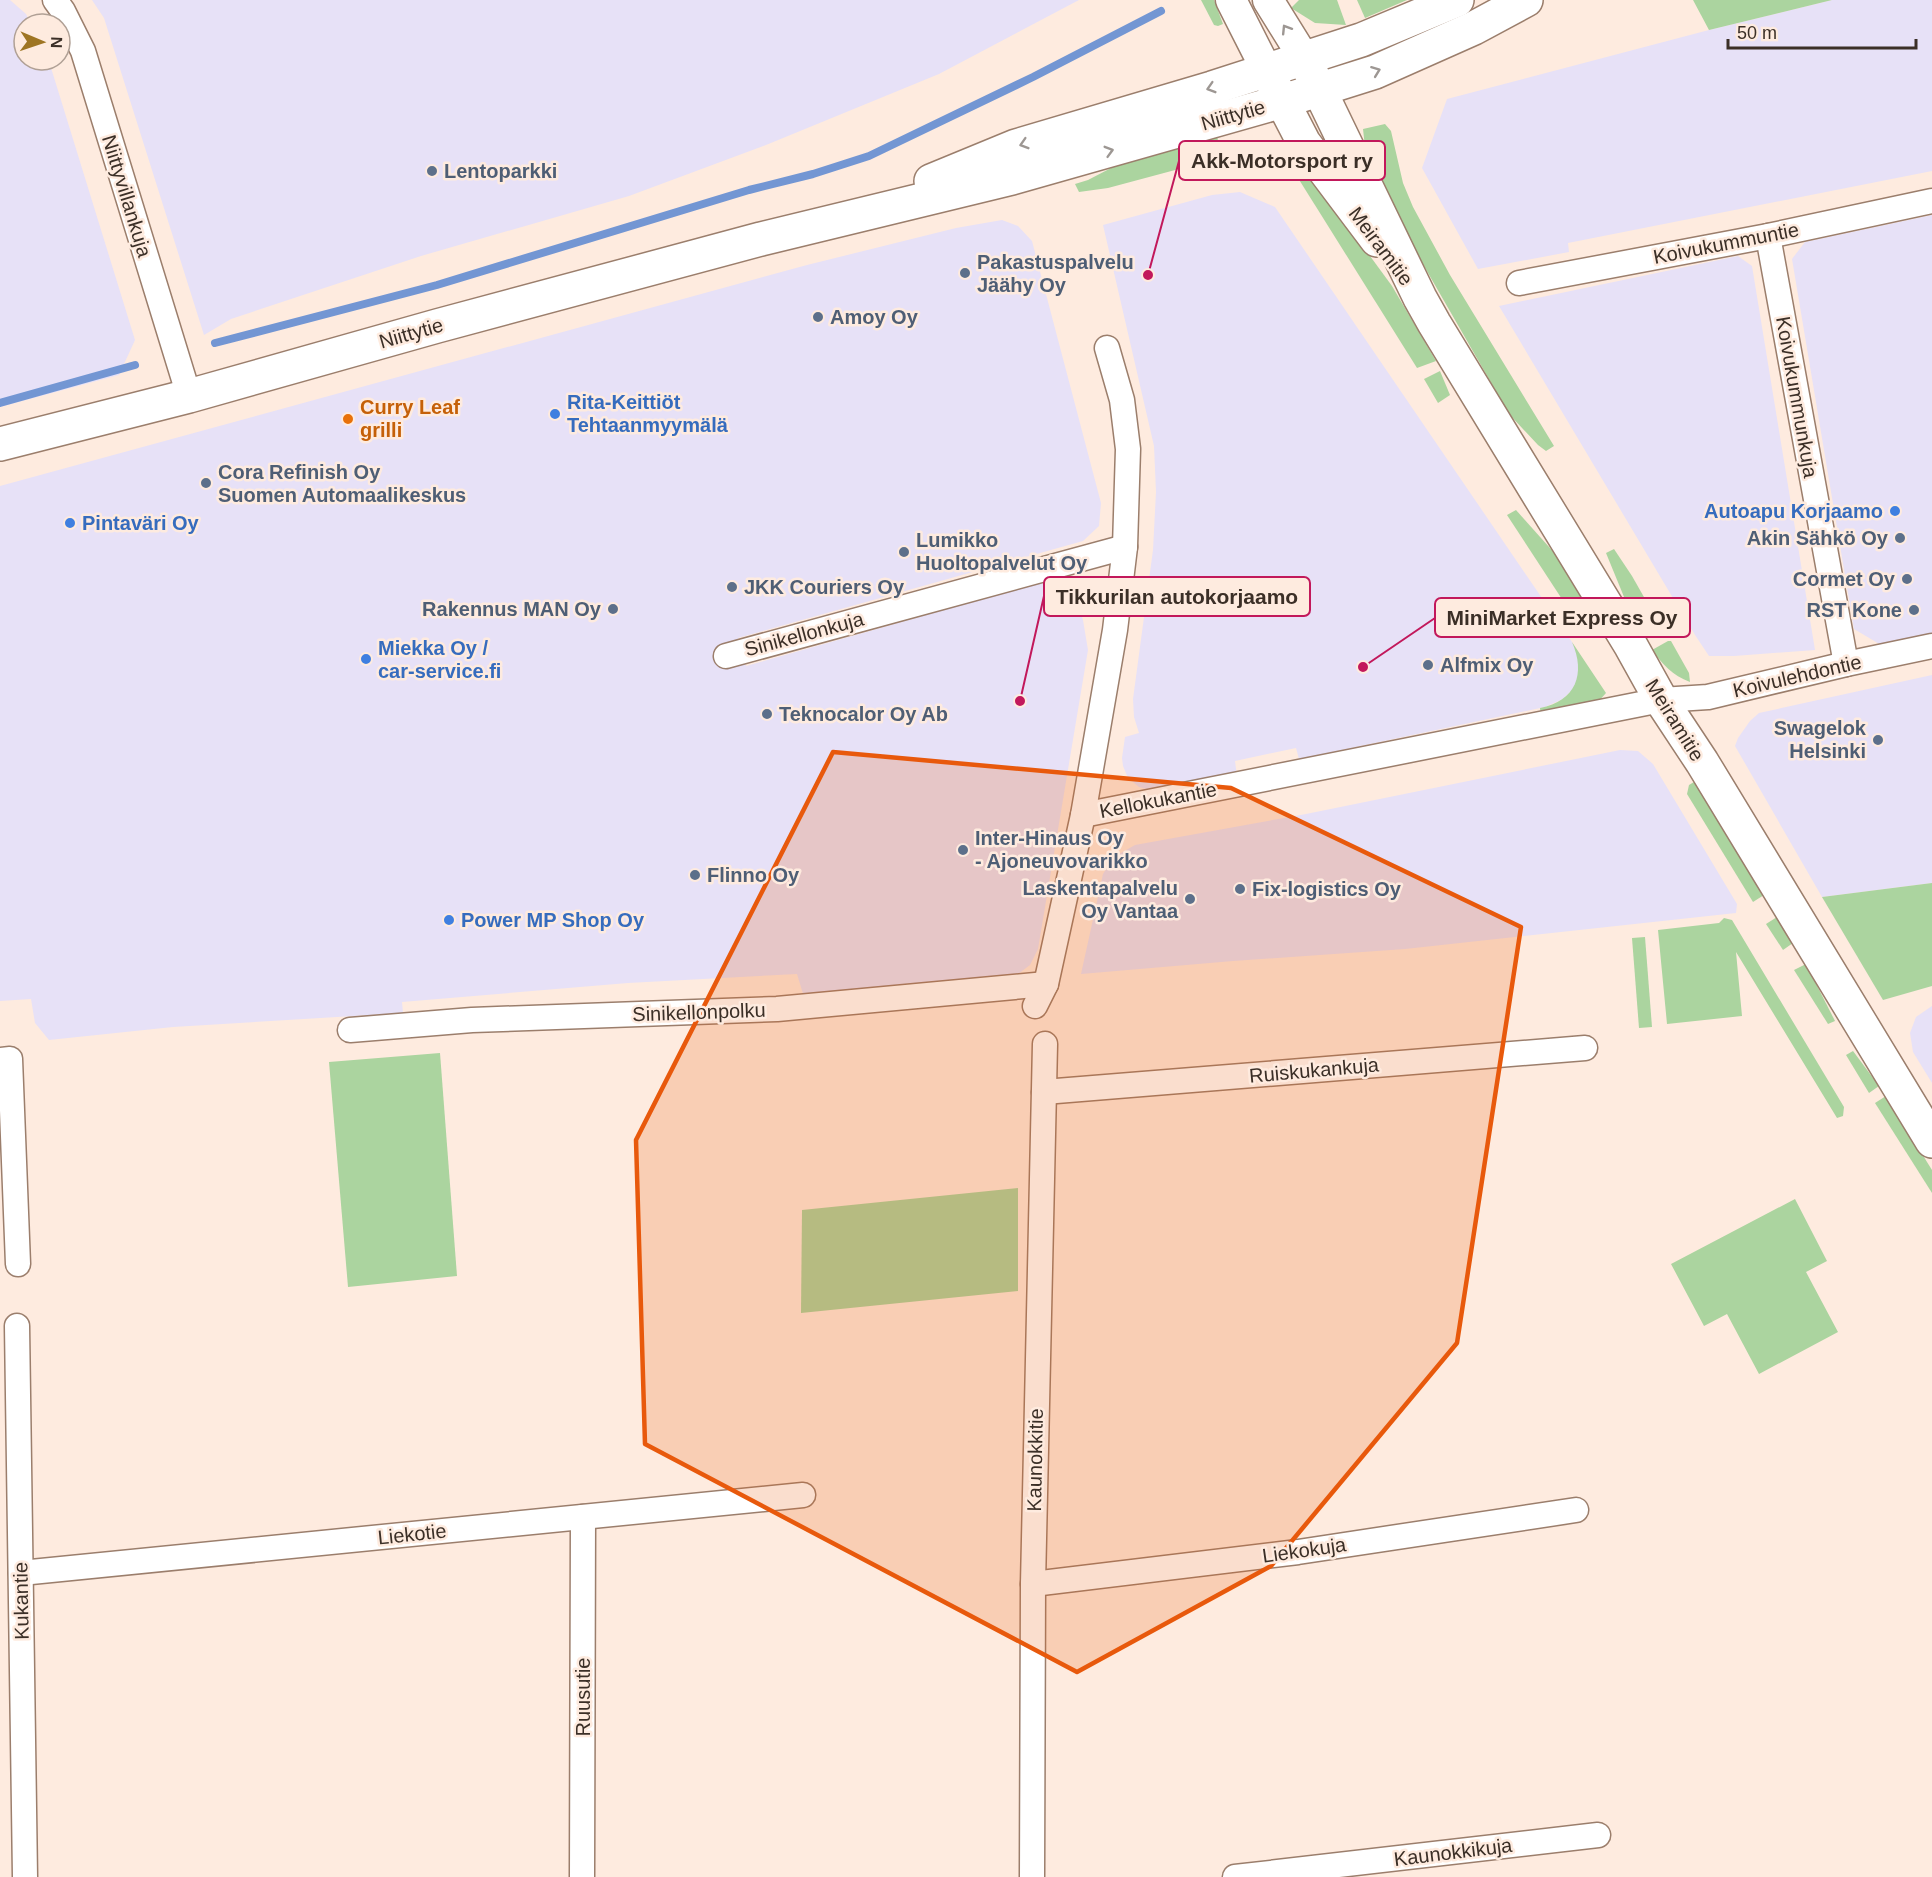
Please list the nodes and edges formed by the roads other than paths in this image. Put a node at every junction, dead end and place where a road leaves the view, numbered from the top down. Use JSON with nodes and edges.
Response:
{"nodes":[{"id":1,"x":55,"y":0,"type":"edge"},
{"id":2,"x":1231,"y":0,"type":"edge"},
{"id":3,"x":1268,"y":0,"type":"edge"},
{"id":4,"x":1457,"y":0,"type":"edge"},
{"id":5,"x":1526,"y":0,"type":"edge"},
{"id":6,"x":1304,"y":58,"type":"junction"},
{"id":7,"x":1267,"y":71,"type":"junction"},
{"id":8,"x":1320,"y":90,"type":"junction"},
{"id":9,"x":1283,"y":102,"type":"junction"},
{"id":10,"x":1932,"y":201,"type":"edge"},
{"id":11,"x":823,"y":224,"type":"junction"},
{"id":12,"x":1768,"y":236,"type":"junction"},
{"id":13,"x":1519,"y":283,"type":"dead end"},
{"id":14,"x":1420,"y":298,"type":"junction"},
{"id":15,"x":1107,"y":348,"type":"dead end"},
{"id":16,"x":189,"y":396,"type":"junction"},
{"id":17,"x":0,"y":444,"type":"edge"},
{"id":18,"x":1125,"y":547,"type":"junction"},
{"id":19,"x":1932,"y":646,"type":"edge"},
{"id":20,"x":726,"y":656,"type":"dead end"},
{"id":21,"x":1846,"y":664,"type":"junction"},
{"id":22,"x":1661,"y":700,"type":"junction"},
{"id":23,"x":1083,"y":815,"type":"junction"},
{"id":24,"x":1046,"y":984,"type":"junction"},
{"id":25,"x":1035,"y":1006,"type":"dead end"},
{"id":26,"x":350,"y":1030,"type":"dead end"},
{"id":27,"x":1045,"y":1044,"type":"dead end"},
{"id":28,"x":1585,"y":1048,"type":"dead end"},
{"id":29,"x":5,"y":1060,"type":"edge"},
{"id":30,"x":1044,"y":1092,"type":"junction"},
{"id":31,"x":1932,"y":1141,"type":"edge"},
{"id":32,"x":18,"y":1264,"type":"dead end"},
{"id":33,"x":17,"y":1326,"type":"dead end"},
{"id":34,"x":9,"y":1477,"type":"edge"},
{"id":35,"x":803,"y":1495,"type":"dead end"},
{"id":36,"x":1576,"y":1510,"type":"dead end"},
{"id":37,"x":583,"y":1517,"type":"junction"},
{"id":38,"x":21,"y":1573,"type":"junction"},
{"id":39,"x":1033,"y":1584,"type":"junction"},
{"id":40,"x":1598,"y":1834,"type":"dead end"},
{"id":41,"x":25,"y":1877,"type":"edge"},
{"id":42,"x":582,"y":1877,"type":"edge"},
{"id":43,"x":1032,"y":1877,"type":"edge"},
{"id":44,"x":1235,"y":1877,"type":"edge"}],
"edges":[{"from":1,"to":16,"type":"street","name":"Niittyvillankuja"},
{"from":2,"to":7,"type":"street"},
{"from":6,"to":3,"type":"street","one_way":true},
{"from":4,"to":6,"type":"main road","name":"Niittytie"},
{"from":8,"to":5,"type":"main road","name":"Niittytie","one_way":true},
{"from":6,"to":7,"type":"main road","name":"Niittytie"},
{"from":6,"to":8,"type":"main road","name":"Meiramitie"},
{"from":7,"to":9,"type":"main road","name":"Meiramitie"},
{"from":7,"to":11,"type":"main road","name":"Niittytie","one_way":true},
{"from":8,"to":9,"type":"main road","name":"Niittytie"},
{"from":8,"to":14,"type":"main road","name":"Meiramitie"},
{"from":11,"to":9,"type":"main road","name":"Niittytie","one_way":true},
{"from":9,"to":14,"type":"main road","name":"Meiramitie"},
{"from":10,"to":12,"type":"street","name":"Koivukummuntie"},
{"from":11,"to":16,"type":"main road","name":"Niittytie"},
{"from":12,"to":13,"type":"street","name":"Koivukummuntie"},
{"from":12,"to":21,"type":"street","name":"Koivukummunkuja"},
{"from":14,"to":22,"type":"main road","name":"Meiramitie"},
{"from":15,"to":18,"type":"street","name":"Kellokukantie"},
{"from":16,"to":17,"type":"main road","name":"Niittytie"},
{"from":18,"to":20,"type":"street","name":"Sinikellonkuja"},
{"from":18,"to":23,"type":"street","name":"Kellokukantie"},
{"from":19,"to":21,"type":"street","name":"Koivulehdontie"},
{"from":21,"to":22,"type":"street","name":"Koivulehdontie"},
{"from":22,"to":23,"type":"street","name":"Kellokukantie"},
{"from":22,"to":31,"type":"main road","name":"Meiramitie"},
{"from":23,"to":24,"type":"street"},
{"from":24,"to":25,"type":"street"},
{"from":24,"to":26,"type":"street","name":"Sinikellonpolku"},
{"from":27,"to":30,"type":"street","name":"Kaunokkitie"},
{"from":28,"to":30,"type":"street","name":"Ruiskukankuja"},
{"from":29,"to":32,"type":"street"},
{"from":30,"to":39,"type":"street","name":"Kaunokkitie"},
{"from":33,"to":34,"type":"street","name":"Kukantie"},
{"from":34,"to":38,"type":"street","name":"Kukantie"},
{"from":35,"to":37,"type":"street","name":"Liekotie"},
{"from":36,"to":39,"type":"street","name":"Liekokuja"},
{"from":37,"to":38,"type":"street","name":"Liekotie"},
{"from":37,"to":42,"type":"street","name":"Ruusutie"},
{"from":38,"to":41,"type":"street","name":"Kukantie"},
{"from":39,"to":43,"type":"street","name":"Kaunokkitie"},
{"from":40,"to":44,"type":"street","name":"Kaunokkikuja"}]}
